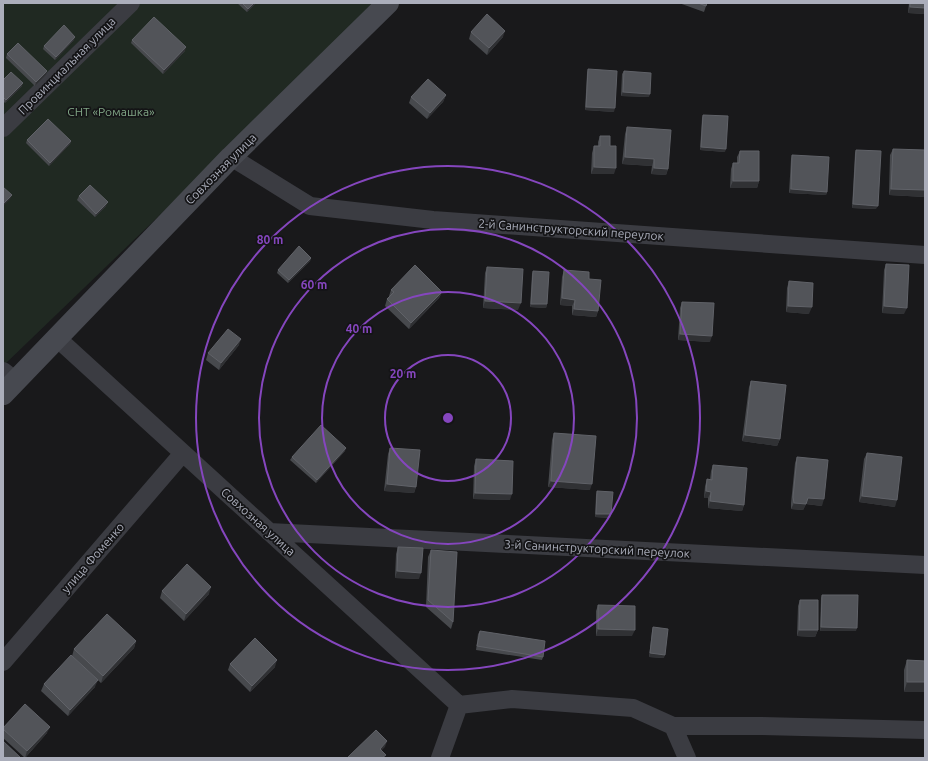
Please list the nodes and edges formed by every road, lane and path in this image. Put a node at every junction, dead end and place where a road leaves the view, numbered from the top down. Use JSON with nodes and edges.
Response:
{"nodes":[{"id":1,"x":131,"y":3,"type":"edge"},
{"id":2,"x":388,"y":3,"type":"edge"},
{"id":3,"x":3,"y":128,"type":"edge"},
{"id":4,"x":232,"y":157,"type":"junction"},
{"id":5,"x":925,"y":255,"type":"edge"},
{"id":6,"x":57,"y":338,"type":"junction"},
{"id":7,"x":7,"y":382,"type":"edge"},
{"id":8,"x":183,"y":453,"type":"junction"},
{"id":9,"x":269,"y":532,"type":"junction"},
{"id":10,"x":925,"y":566,"type":"edge"},
{"id":11,"x":3,"y":662,"type":"edge"},
{"id":12,"x":459,"y":705,"type":"junction"},
{"id":13,"x":673,"y":726,"type":"junction"},
{"id":14,"x":925,"y":730,"type":"edge"},
{"id":15,"x":446,"y":741,"type":"junction"},
{"id":16,"x":440,"y":758,"type":"edge"},
{"id":17,"x":455,"y":758,"type":"edge"},
{"id":18,"x":687,"y":758,"type":"edge"}],
"edges":[{"from":1,"to":3,"type":"street","name":"Провинциальная улица"},
{"from":2,"to":4,"type":"street","name":"Совхозная улица"},
{"from":4,"to":5,"type":"street","name":"2-й Санинструкторский переулок"},
{"from":4,"to":6,"type":"street","name":"Совхозная улица"},
{"from":6,"to":7,"type":"street","name":"Совхозная улица"},
{"from":6,"to":8,"type":"street","name":"Совхозная улица"},
{"from":8,"to":9,"type":"street","name":"Совхозная улица"},
{"from":8,"to":11,"type":"street","name":"улица Фоменко"},
{"from":9,"to":10,"type":"street","name":"3-й Санинструкторский переулок"},
{"from":9,"to":12,"type":"street","name":"Совхозная улица"},
{"from":12,"to":13,"type":"street"},
{"from":12,"to":15,"type":"street"},
{"from":13,"to":14,"type":"street"},
{"from":13,"to":18,"type":"street"},
{"from":15,"to":16,"type":"street"},
{"from":15,"to":17,"type":"street"}]}
